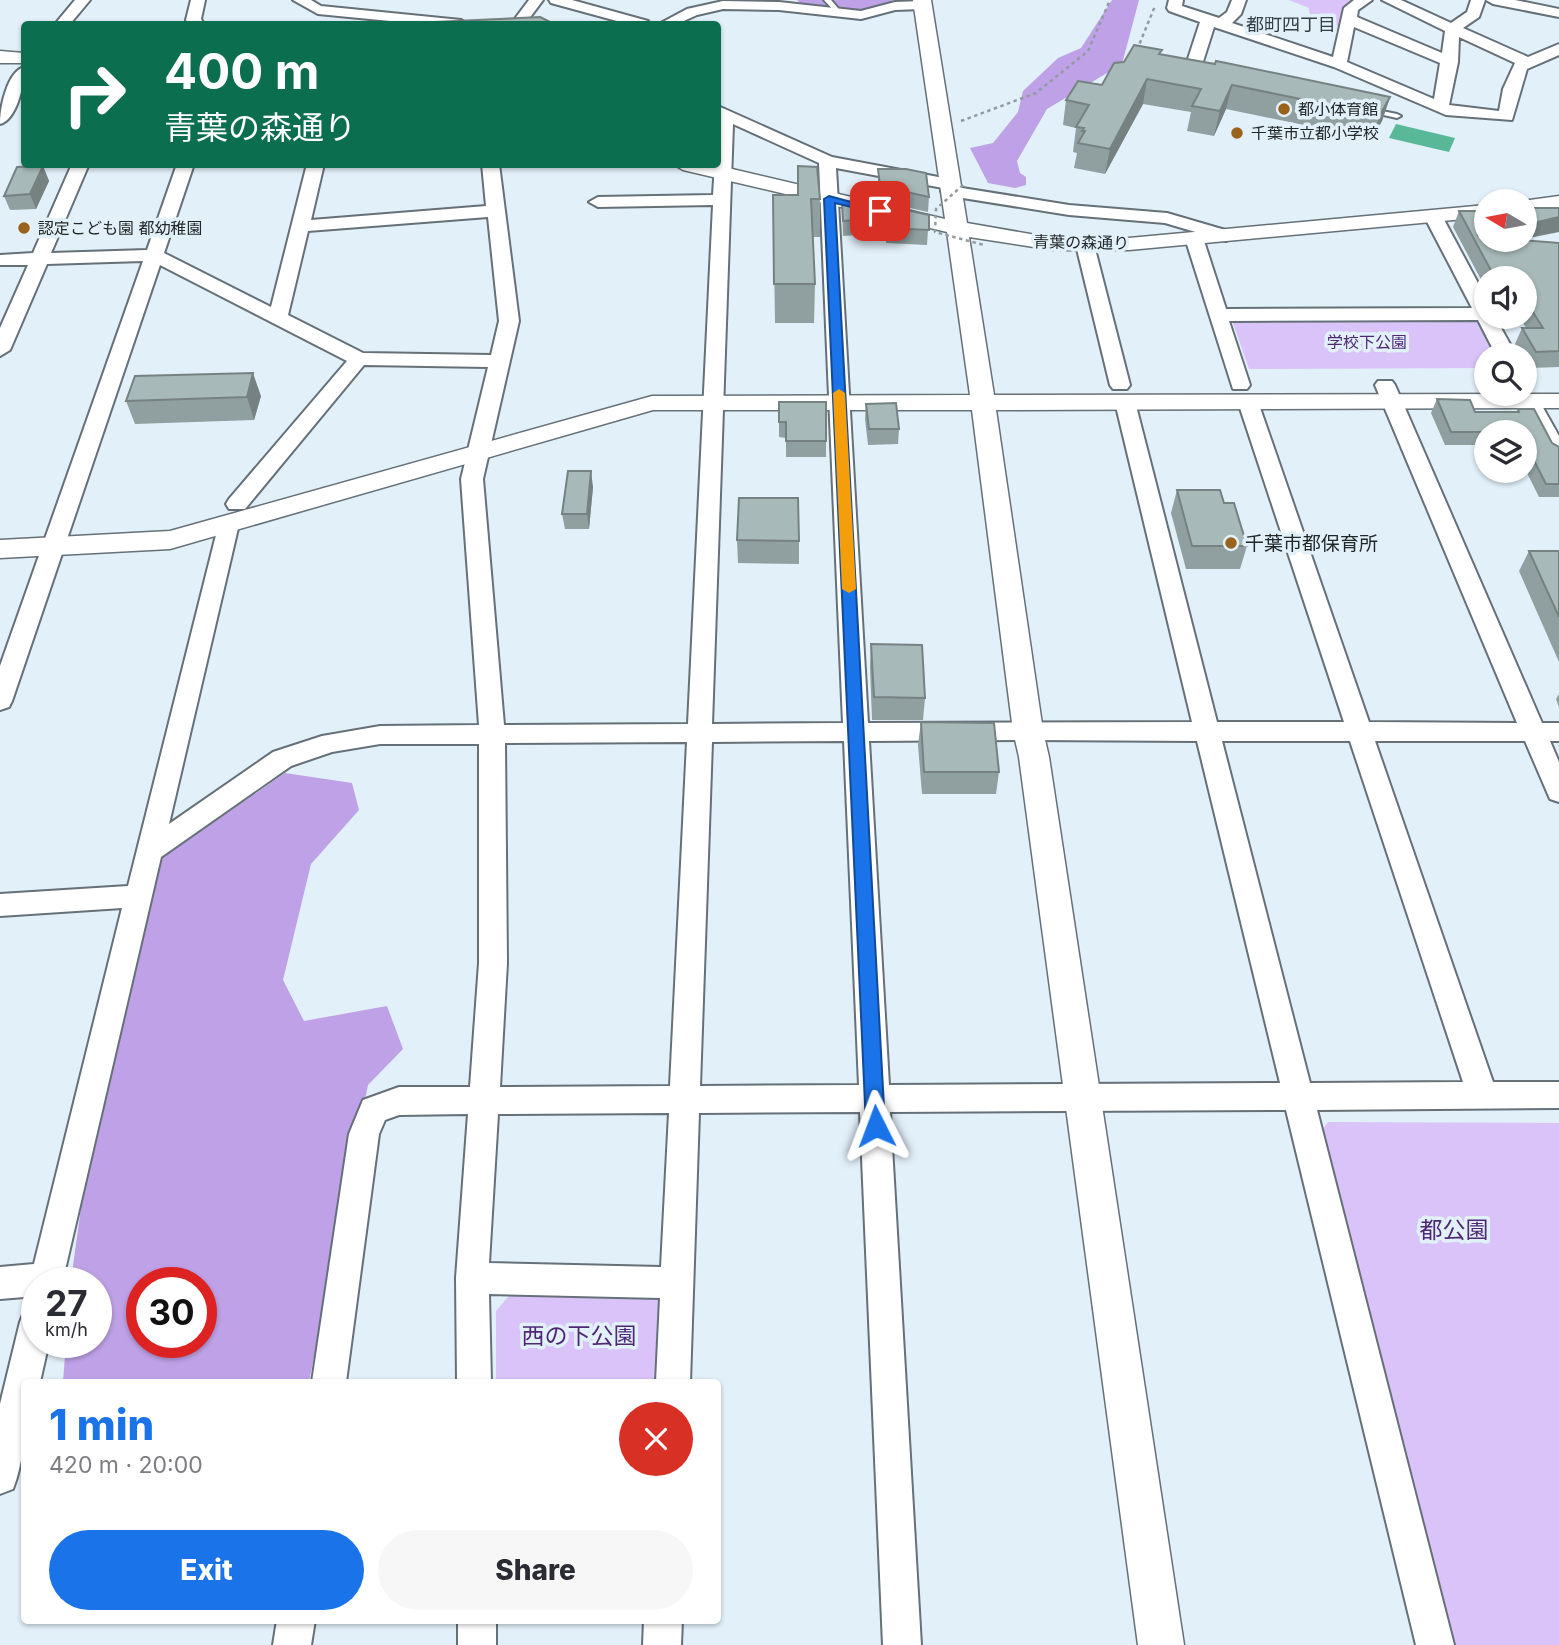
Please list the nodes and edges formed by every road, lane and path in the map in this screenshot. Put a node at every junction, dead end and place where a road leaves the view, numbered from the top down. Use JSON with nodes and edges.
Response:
{"nodes":[{"id":1,"x":83,"y":0,"type":"edge"},
{"id":2,"x":198,"y":0,"type":"edge"},
{"id":3,"x":300,"y":0,"type":"edge"},
{"id":4,"x":366,"y":0,"type":"edge"},
{"id":5,"x":536,"y":0,"type":"edge"},
{"id":6,"x":560,"y":0,"type":"edge"},
{"id":7,"x":827,"y":0,"type":"edge"},
{"id":8,"x":1110,"y":0,"type":"edge"},
{"id":9,"x":1239,"y":0,"type":"edge"},
{"id":10,"x":1365,"y":0,"type":"edge"},
{"id":11,"x":1389,"y":0,"type":"edge"},
{"id":12,"x":1478,"y":0,"type":"edge"},
{"id":13,"x":1493,"y":0,"type":"edge"},
{"id":14,"x":922,"y":3,"type":"edge"},
{"id":15,"x":704,"y":4,"type":"edge"},
{"id":16,"x":1175,"y":4,"type":"edge"},
{"id":17,"x":840,"y":13,"type":"junction"},
{"id":18,"x":1559,"y":13,"type":"edge"},
{"id":19,"x":352,"y":19,"type":"edge"},
{"id":20,"x":1349,"y":19,"type":"junction"},
{"id":21,"x":65,"y":21,"type":"edge"},
{"id":22,"x":194,"y":21,"type":"edge"},
{"id":23,"x":396,"y":21,"type":"edge"},
{"id":24,"x":520,"y":21,"type":"edge"},
{"id":25,"x":633,"y":21,"type":"edge"},
{"id":26,"x":672,"y":21,"type":"edge"},
{"id":27,"x":1214,"y":22,"type":"junction"},
{"id":28,"x":1453,"y":28,"type":"junction"},
{"id":29,"x":1559,"y":49,"type":"edge"},
{"id":30,"x":1136,"y":52,"type":"edge"},
{"id":31,"x":0,"y":57,"type":"edge"},
{"id":32,"x":21,"y":58,"type":"edge"},
{"id":33,"x":1450,"y":62,"type":"junction"},
{"id":34,"x":1526,"y":62,"type":"junction"},
{"id":35,"x":1339,"y":64,"type":"junction"},
{"id":36,"x":21,"y":78,"type":"edge"},
{"id":37,"x":1233,"y":82,"type":"edge"},
{"id":38,"x":1388,"y":86,"type":"junction"},
{"id":39,"x":1360,"y":101,"type":"joint"},
{"id":40,"x":1441,"y":107,"type":"junction"},
{"id":41,"x":721,"y":113,"type":"edge"},
{"id":42,"x":1396,"y":116,"type":"dead end"},
{"id":43,"x":0,"y":119,"type":"edge"},
{"id":44,"x":940,"y":126,"type":"junction"},
{"id":45,"x":827,"y":161,"type":"junction"},
{"id":46,"x":79,"y":168,"type":"edge"},
{"id":47,"x":185,"y":168,"type":"edge"},
{"id":48,"x":315,"y":168,"type":"edge"},
{"id":49,"x":491,"y":168,"type":"edge"},
{"id":50,"x":699,"y":168,"type":"edge"},
{"id":51,"x":723,"y":174,"type":"junction"},
{"id":52,"x":954,"y":187,"type":"junction"},
{"id":53,"x":829,"y":199,"type":"junction"},
{"id":54,"x":722,"y":200,"type":"junction"},
{"id":55,"x":598,"y":202,"type":"dead end"},
{"id":56,"x":1537,"y":207,"type":"edge"},
{"id":57,"x":1556,"y":208,"type":"edge"},
{"id":58,"x":496,"y":211,"type":"junction"},
{"id":59,"x":1474,"y":212,"type":"edge"},
{"id":60,"x":1433,"y":216,"type":"junction"},
{"id":61,"x":301,"y":226,"type":"junction"},
{"id":62,"x":956,"y":228,"type":"junction"},
{"id":63,"x":1226,"y":236,"type":"junction"},
{"id":64,"x":1194,"y":238,"type":"junction"},
{"id":65,"x":984,"y":245,"type":"dead end"},
{"id":66,"x":1086,"y":245,"type":"junction"},
{"id":67,"x":153,"y":255,"type":"junction"},
{"id":68,"x":39,"y":259,"type":"junction"},
{"id":69,"x":0,"y":260,"type":"edge"},
{"id":70,"x":1474,"y":295,"type":"edge"},
{"id":71,"x":1218,"y":315,"type":"junction"},
{"id":72,"x":1474,"y":316,"type":"edge"},
{"id":73,"x":278,"y":317,"type":"junction"},
{"id":74,"x":0,"y":350,"type":"edge"},
{"id":75,"x":359,"y":359,"type":"junction"},
{"id":76,"x":500,"y":360,"type":"junction"},
{"id":77,"x":1559,"y":384,"type":"edge"},
{"id":78,"x":1474,"y":385,"type":"edge"},
{"id":79,"x":1537,"y":390,"type":"edge"},
{"id":80,"x":982,"y":393,"type":"junction"},
{"id":81,"x":1244,"y":393,"type":"junction"},
{"id":82,"x":1389,"y":393,"type":"junction"},
{"id":83,"x":1474,"y":393,"type":"edge"},
{"id":84,"x":1123,"y":394,"type":"junction"},
{"id":85,"x":713,"y":395,"type":"junction"},
{"id":86,"x":839,"y":395,"type":"junction"},
{"id":87,"x":1537,"y":396,"type":"edge"},
{"id":88,"x":1559,"y":401,"type":"edge"},
{"id":89,"x":1534,"y":406,"type":"edge"},
{"id":90,"x":480,"y":444,"type":"junction"},
{"id":91,"x":1559,"y":455,"type":"edge"},
{"id":92,"x":233,"y":514,"type":"junction"},
{"id":93,"x":0,"y":531,"type":"edge"},
{"id":94,"x":57,"y":537,"type":"junction"},
{"id":95,"x":0,"y":549,"type":"edge"},
{"id":96,"x":0,"y":701,"type":"edge"},
{"id":97,"x":1028,"y":731,"type":"junction"},
{"id":98,"x":1533,"y":732,"type":"junction"},
{"id":99,"x":1559,"y":732,"type":"edge"},
{"id":100,"x":1208,"y":733,"type":"junction"},
{"id":101,"x":1359,"y":733,"type":"junction"},
{"id":102,"x":492,"y":734,"type":"junction"},
{"id":103,"x":700,"y":734,"type":"junction"},
{"id":104,"x":856,"y":734,"type":"junction"},
{"id":105,"x":1559,"y":792,"type":"edge"},
{"id":106,"x":149,"y":852,"type":"junction"},
{"id":107,"x":138,"y":896,"type":"junction"},
{"id":108,"x":0,"y":905,"type":"edge"},
{"id":109,"x":1482,"y":1095,"type":"junction"},
{"id":110,"x":1559,"y":1095,"type":"edge"},
{"id":111,"x":1298,"y":1096,"type":"junction"},
{"id":112,"x":1084,"y":1097,"type":"junction"},
{"id":113,"x":874,"y":1098,"type":"junction"},
{"id":114,"x":684,"y":1099,"type":"junction"},
{"id":115,"x":484,"y":1100,"type":"junction"},
{"id":116,"x":49,"y":1267,"type":"edge"},
{"id":117,"x":472,"y":1278,"type":"junction"},
{"id":118,"x":21,"y":1282,"type":"edge"},
{"id":119,"x":0,"y":1283,"type":"edge"},
{"id":120,"x":677,"y":1283,"type":"junction"},
{"id":121,"x":28,"y":1358,"type":"edge"},
{"id":122,"x":23,"y":1379,"type":"edge"},
{"id":123,"x":329,"y":1379,"type":"edge"},
{"id":124,"x":474,"y":1379,"type":"edge"},
{"id":125,"x":673,"y":1379,"type":"edge"},
{"id":126,"x":21,"y":1389,"type":"edge"},
{"id":127,"x":0,"y":1476,"type":"edge"},
{"id":128,"x":295,"y":1624,"type":"edge"},
{"id":129,"x":477,"y":1624,"type":"edge"},
{"id":130,"x":663,"y":1624,"type":"edge"},
{"id":131,"x":292,"y":1645,"type":"edge"},
{"id":132,"x":477,"y":1645,"type":"edge"},
{"id":133,"x":662,"y":1645,"type":"edge"},
{"id":134,"x":902,"y":1645,"type":"edge"},
{"id":135,"x":1161,"y":1645,"type":"edge"},
{"id":136,"x":1436,"y":1645,"type":"edge"}],
"edges":[{"from":1,"to":21,"type":"street"},
{"from":2,"to":22,"type":"street"},
{"from":3,"to":19,"type":"street"},
{"from":4,"to":19,"type":"street"},
{"from":5,"to":24,"type":"street"},
{"from":6,"to":25,"type":"street"},
{"from":7,"to":17,"type":"lane"},
{"from":8,"to":44,"type":"path"},
{"from":9,"to":27,"type":"street"},
{"from":10,"to":20,"type":"street"},
{"from":11,"to":28,"type":"street"},
{"from":12,"to":28,"type":"street"},
{"from":13,"to":18,"type":"street"},
{"from":14,"to":17,"type":"street"},
{"from":14,"to":44,"type":"street"},
{"from":15,"to":17,"type":"street"},
{"from":15,"to":26,"type":"street"},
{"from":16,"to":27,"type":"street"},
{"from":16,"to":30,"type":"path"},
{"from":19,"to":23,"type":"street"},
{"from":20,"to":33,"type":"street"},
{"from":20,"to":35,"type":"street"},
{"from":27,"to":35,"type":"street"},
{"from":27,"to":37,"type":"street"},
{"from":28,"to":33,"type":"street"},
{"from":28,"to":34,"type":"street"},
{"from":29,"to":34,"type":"street"},
{"from":31,"to":32,"type":"street"},
{"from":33,"to":40,"type":"street"},
{"from":34,"to":40,"type":"street"},
{"from":35,"to":38,"type":"street"},
{"from":36,"to":43,"type":"street"},
{"from":38,"to":39,"type":"street"},
{"from":38,"to":40,"type":"street"},
{"from":39,"to":42,"type":"lane"},
{"from":41,"to":45,"type":"street"},
{"from":41,"to":51,"type":"street"},
{"from":44,"to":52,"type":"street"},
{"from":45,"to":52,"type":"street"},
{"from":45,"to":53,"type":"street"},
{"from":46,"to":68,"type":"street"},
{"from":47,"to":67,"type":"street"},
{"from":48,"to":61,"type":"street"},
{"from":49,"to":58,"type":"street"},
{"from":50,"to":51,"type":"street","name":"青葉の森通り"},
{"from":51,"to":53,"type":"street","name":"青葉の森通り"},
{"from":51,"to":54,"type":"street"},
{"from":52,"to":62,"type":"street"},
{"from":52,"to":63,"type":"street"},
{"from":52,"to":65,"type":"path","bridge":true},
{"from":53,"to":62,"type":"street","name":"青葉の森通り"},
{"from":53,"to":86,"type":"street"},
{"from":54,"to":55,"type":"street"},
{"from":54,"to":85,"type":"street"},
{"from":56,"to":57,"type":"street"},
{"from":58,"to":61,"type":"street"},
{"from":58,"to":76,"type":"street"},
{"from":59,"to":60,"type":"street","name":"青葉の森通り"},
{"from":60,"to":63,"type":"street","name":"青葉の森通り"},
{"from":60,"to":70,"type":"street"},
{"from":61,"to":73,"type":"street"},
{"from":62,"to":66,"type":"street","name":"青葉の森通り"},
{"from":62,"to":80,"type":"street"},
{"from":63,"to":64,"type":"street","name":"青葉の森通り"},
{"from":64,"to":66,"type":"street","name":"青葉の森通り"},
{"from":64,"to":71,"type":"street"},
{"from":66,"to":84,"type":"street"},
{"from":67,"to":68,"type":"street"},
{"from":67,"to":73,"type":"street"},
{"from":67,"to":94,"type":"street"},
{"from":68,"to":69,"type":"street"},
{"from":68,"to":74,"type":"street"},
{"from":71,"to":72,"type":"street"},
{"from":71,"to":81,"type":"street"},
{"from":73,"to":75,"type":"street"},
{"from":75,"to":76,"type":"street"},
{"from":75,"to":92,"type":"street"},
{"from":76,"to":90,"type":"street"},
{"from":77,"to":79,"type":"street"},
{"from":78,"to":82,"type":"street"},
{"from":80,"to":84,"type":"street"},
{"from":80,"to":86,"type":"street"},
{"from":80,"to":97,"type":"street"},
{"from":81,"to":82,"type":"street"},
{"from":81,"to":84,"type":"street"},
{"from":81,"to":101,"type":"street"},
{"from":82,"to":83,"type":"street"},
{"from":82,"to":98,"type":"street"},
{"from":84,"to":100,"type":"street"},
{"from":85,"to":86,"type":"street"},
{"from":85,"to":90,"type":"street"},
{"from":85,"to":103,"type":"street"},
{"from":86,"to":104,"type":"street"},
{"from":87,"to":88,"type":"street"},
{"from":89,"to":91,"type":"street"},
{"from":90,"to":92,"type":"street"},
{"from":90,"to":102,"type":"street"},
{"from":92,"to":94,"type":"street"},
{"from":92,"to":106,"type":"street"},
{"from":93,"to":94,"type":"street"},
{"from":94,"to":95,"type":"street"},
{"from":94,"to":96,"type":"street"},
{"from":97,"to":100,"type":"street"},
{"from":97,"to":104,"type":"street"},
{"from":97,"to":112,"type":"street"},
{"from":98,"to":99,"type":"street"},
{"from":98,"to":101,"type":"street"},
{"from":98,"to":105,"type":"street"},
{"from":100,"to":101,"type":"street"},
{"from":100,"to":111,"type":"street"},
{"from":101,"to":109,"type":"street"},
{"from":102,"to":103,"type":"street"},
{"from":102,"to":106,"type":"street"},
{"from":102,"to":115,"type":"street"},
{"from":103,"to":104,"type":"street"},
{"from":103,"to":114,"type":"street"},
{"from":104,"to":113,"type":"street"},
{"from":106,"to":107,"type":"street"},
{"from":107,"to":108,"type":"street"},
{"from":107,"to":116,"type":"street"},
{"from":109,"to":110,"type":"street"},
{"from":109,"to":111,"type":"street"},
{"from":111,"to":112,"type":"street"},
{"from":111,"to":136,"type":"street"},
{"from":112,"to":113,"type":"street"},
{"from":112,"to":135,"type":"street"},
{"from":113,"to":114,"type":"street"},
{"from":113,"to":134,"type":"street"},
{"from":114,"to":115,"type":"street"},
{"from":114,"to":120,"type":"street"},
{"from":115,"to":117,"type":"street"},
{"from":115,"to":123,"type":"street"},
{"from":117,"to":120,"type":"street"},
{"from":117,"to":124,"type":"street"},
{"from":118,"to":119,"type":"street"},
{"from":120,"to":125,"type":"street"},
{"from":121,"to":122,"type":"street"},
{"from":126,"to":127,"type":"street"},
{"from":128,"to":131,"type":"street"},
{"from":129,"to":132,"type":"street"},
{"from":130,"to":133,"type":"street"}]}
